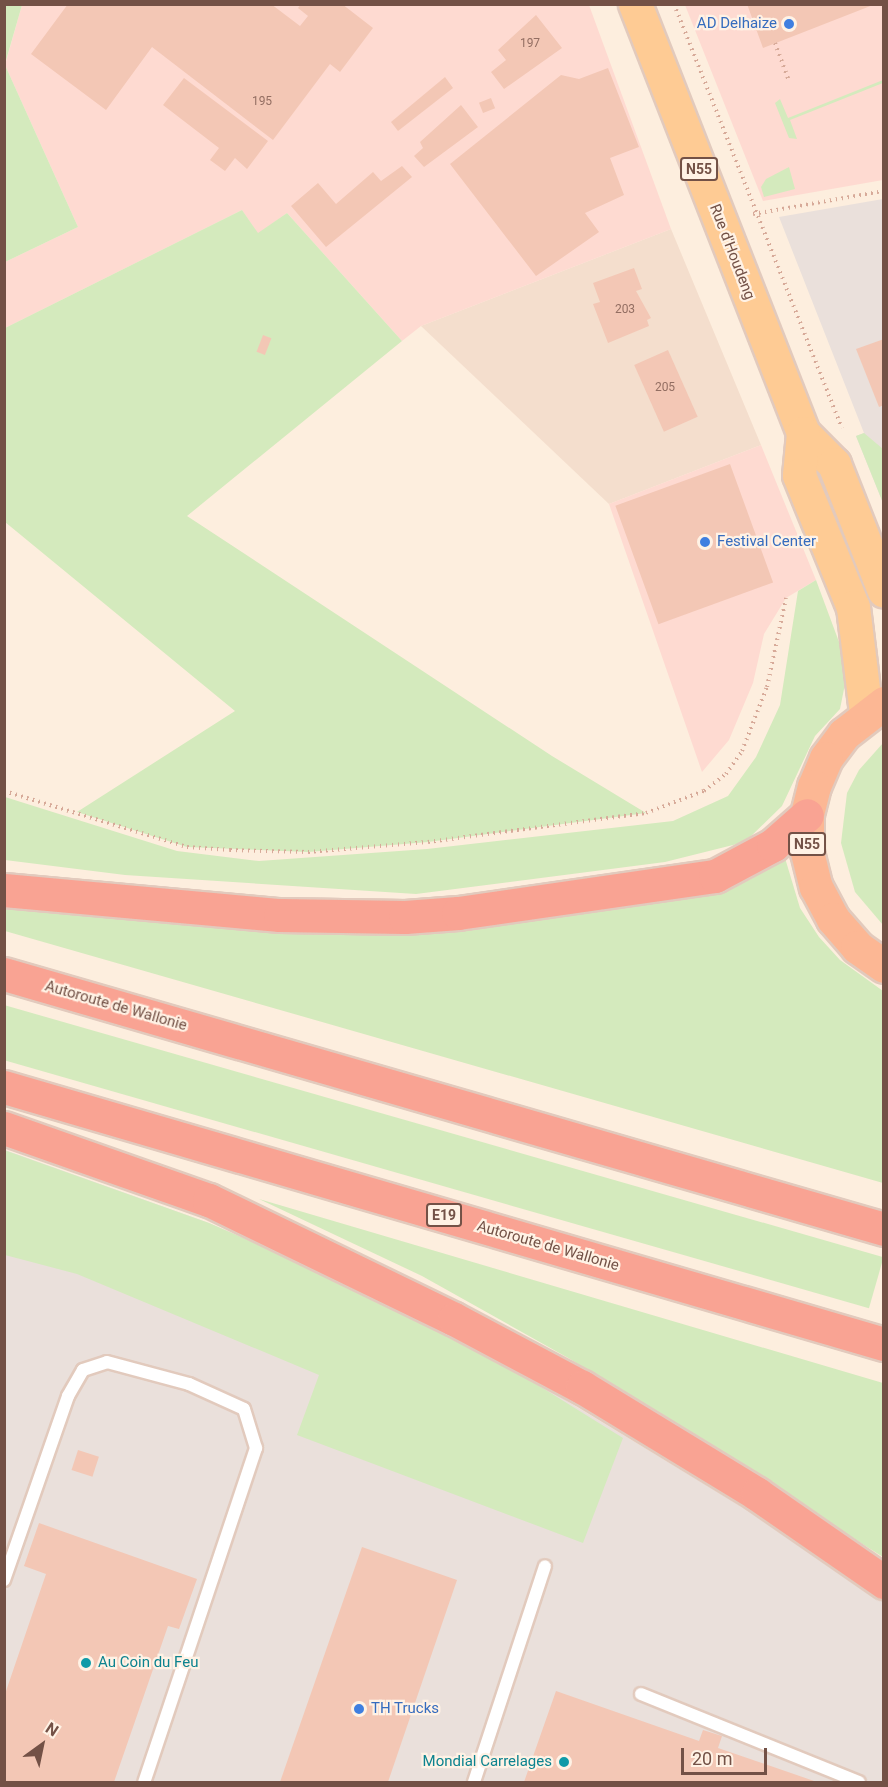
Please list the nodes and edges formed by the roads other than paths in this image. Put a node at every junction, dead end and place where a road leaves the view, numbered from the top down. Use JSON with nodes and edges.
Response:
{"nodes":[{"id":1,"x":635,"y":4,"type":"edge"},
{"id":2,"x":803,"y":433,"type":"junction"},
{"id":3,"x":884,"y":591,"type":"edge"},
{"id":4,"x":875,"y":708,"type":"edge"},
{"id":5,"x":807,"y":815,"type":"junction"},
{"id":6,"x":4,"y":890,"type":"edge"},
{"id":7,"x":884,"y":966,"type":"edge"},
{"id":8,"x":4,"y":974,"type":"edge"},
{"id":9,"x":4,"y":1087,"type":"edge"},
{"id":10,"x":4,"y":1128,"type":"edge"},
{"id":11,"x":884,"y":1229,"type":"edge"},
{"id":12,"x":884,"y":1344,"type":"edge"},
{"id":13,"x":545,"y":1566,"type":"dead end"},
{"id":14,"x":4,"y":1580,"type":"edge"},
{"id":15,"x":884,"y":1582,"type":"edge"},
{"id":16,"x":641,"y":1695,"type":"dead end"},
{"id":17,"x":144,"y":1782,"type":"edge"},
{"id":18,"x":474,"y":1782,"type":"edge"},
{"id":19,"x":859,"y":1782,"type":"edge"}],
"edges":[{"from":1,"to":2,"type":"main road","name":"Rue d'Houdeng","number":"N55"},
{"from":2,"to":3,"type":"main road","name":"Rue d'Houdeng","number":"N55"},
{"from":2,"to":4,"type":"main road","name":"Rue d'Houdeng","number":"N55"},
{"from":4,"to":5,"type":"highway","number":"N55"},
{"from":5,"to":6,"type":"highway"},
{"from":5,"to":7,"type":"highway","number":"N55"},
{"from":8,"to":11,"type":"highway","name":"Autoroute de Wallonie"},
{"from":9,"to":12,"type":"highway","name":"Autoroute de Wallonie","number":"E19"},
{"from":10,"to":15,"type":"highway"},
{"from":13,"to":18,"type":"lane"},
{"from":14,"to":17,"type":"lane"},
{"from":16,"to":19,"type":"lane"}]}
